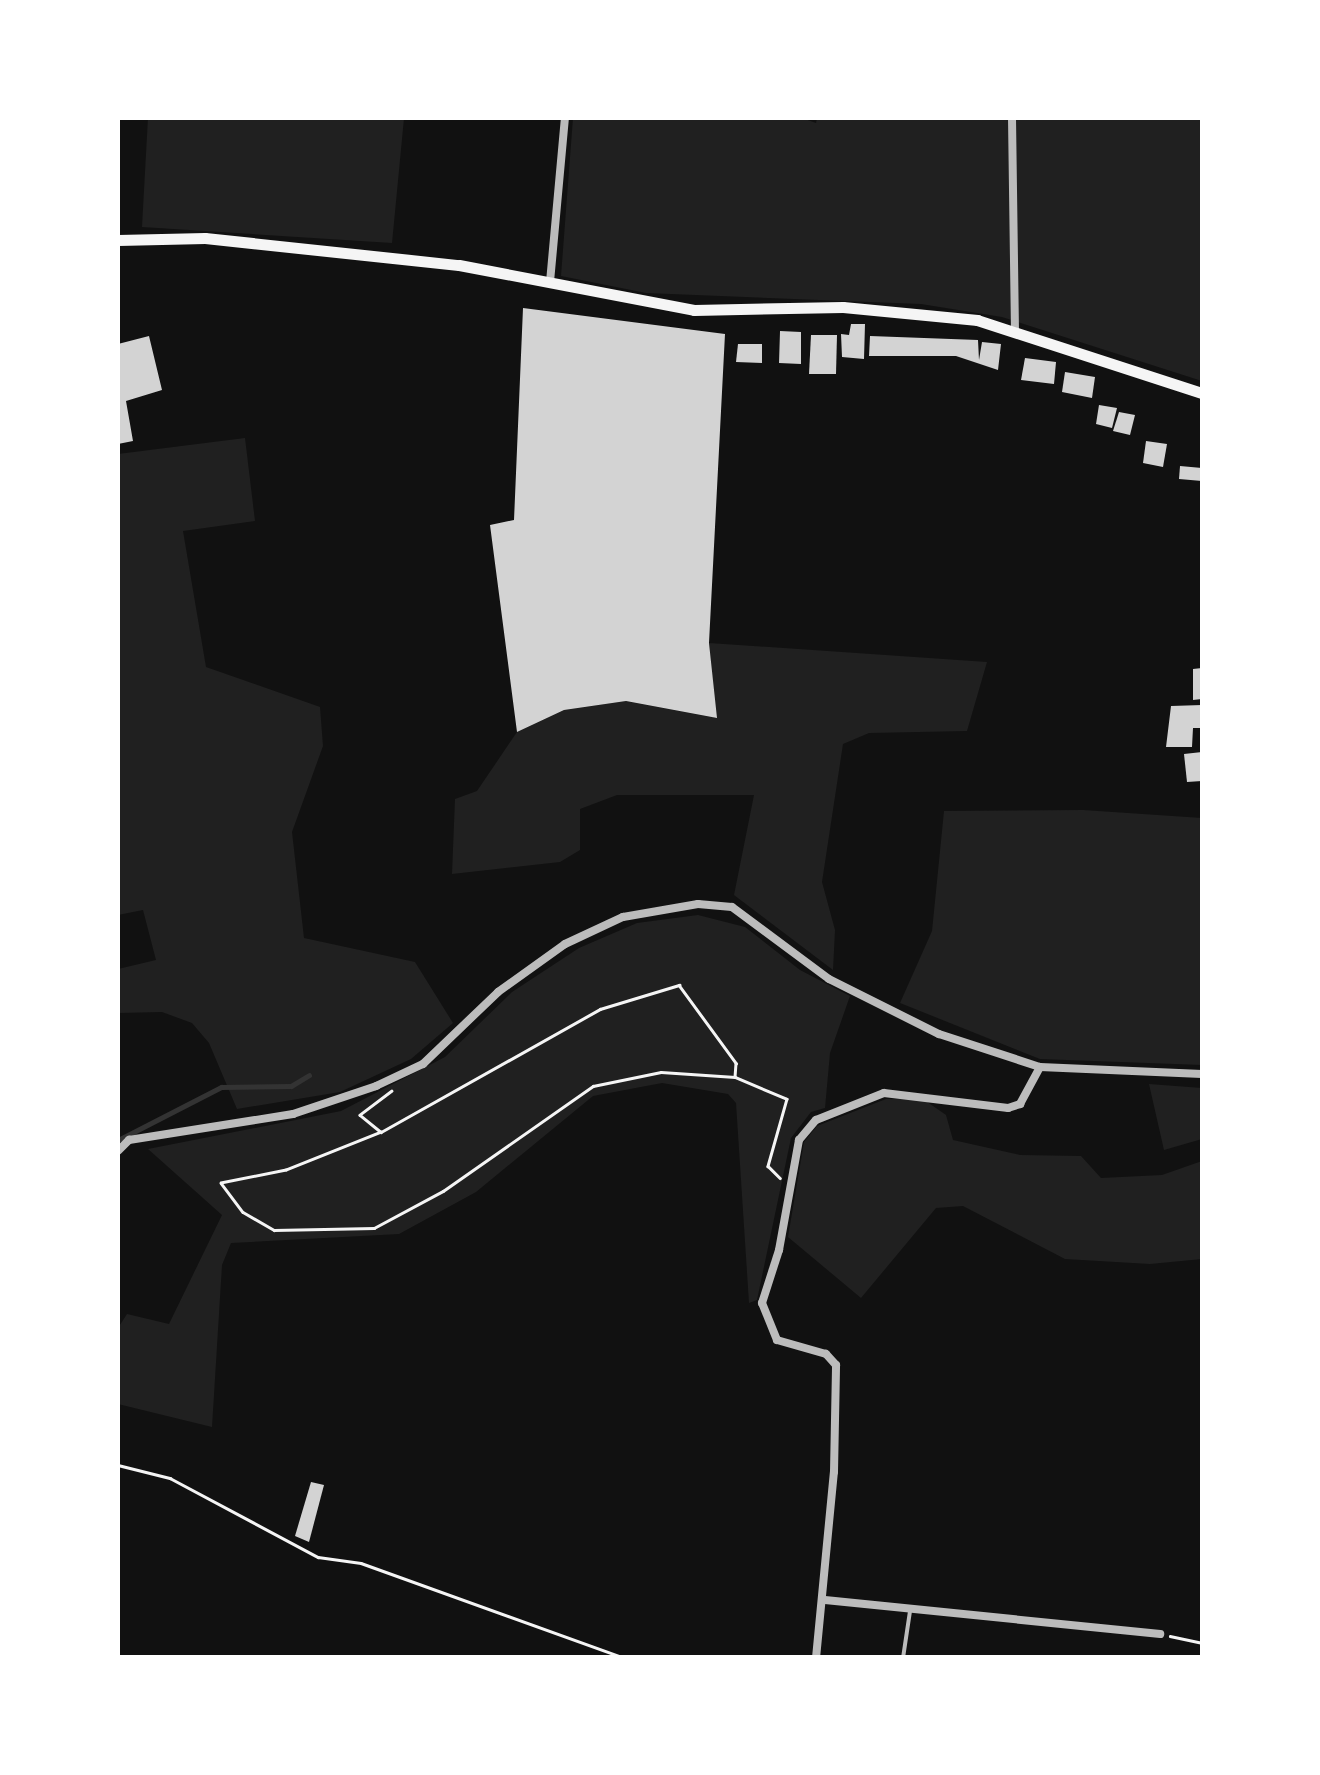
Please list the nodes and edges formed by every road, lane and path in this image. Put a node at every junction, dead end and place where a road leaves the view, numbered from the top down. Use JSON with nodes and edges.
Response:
{"nodes":[{"id":1,"x":565,"y":118,"type":"edge"},
{"id":2,"x":1012,"y":118,"type":"edge"},
{"id":3,"x":118,"y":240,"type":"edge"},
{"id":4,"x":550,"y":285,"type":"junction"},
{"id":5,"x":1014,"y":329,"type":"junction"},
{"id":6,"x":1202,"y":393,"type":"edge"},
{"id":7,"x":1040,"y":1066,"type":"junction"},
{"id":8,"x":1202,"y":1074,"type":"edge"},
{"id":9,"x":735,"y":1076,"type":"junction"},
{"id":10,"x":376,"y":1086,"type":"junction"},
{"id":11,"x":381,"y":1132,"type":"junction"},
{"id":12,"x":118,"y":1151,"type":"edge"},
{"id":13,"x":795,"y":1168,"type":"junction"},
{"id":14,"x":118,"y":1465,"type":"edge"},
{"id":15,"x":825,"y":1600,"type":"junction"},
{"id":16,"x":910,"y":1606,"type":"junction"},
{"id":17,"x":1160,"y":1634,"type":"joint"},
{"id":18,"x":1202,"y":1643,"type":"edge"},
{"id":19,"x":626,"y":1658,"type":"edge"},
{"id":20,"x":816,"y":1658,"type":"edge"},
{"id":21,"x":902,"y":1658,"type":"edge"}],
"edges":[{"from":1,"to":4,"type":"street"},
{"from":2,"to":5,"type":"street"},
{"from":3,"to":4,"type":"main road"},
{"from":4,"to":5,"type":"main road"},
{"from":5,"to":6,"type":"main road"},
{"from":7,"to":8,"type":"street"},
{"from":7,"to":10,"type":"street"},
{"from":7,"to":13,"type":"street"},
{"from":9,"to":11,"type":"path"},
{"from":9,"to":11,"type":"path"},
{"from":9,"to":13,"type":"path"},
{"from":10,"to":11,"type":"path"},
{"from":10,"to":12,"type":"street"},
{"from":13,"to":15,"type":"street"},
{"from":14,"to":19,"type":"path"},
{"from":15,"to":16,"type":"street"},
{"from":15,"to":20,"type":"street"},
{"from":16,"to":17,"type":"street"},
{"from":16,"to":21,"type":"lane"},
{"from":17,"to":18,"type":"path"}]}
